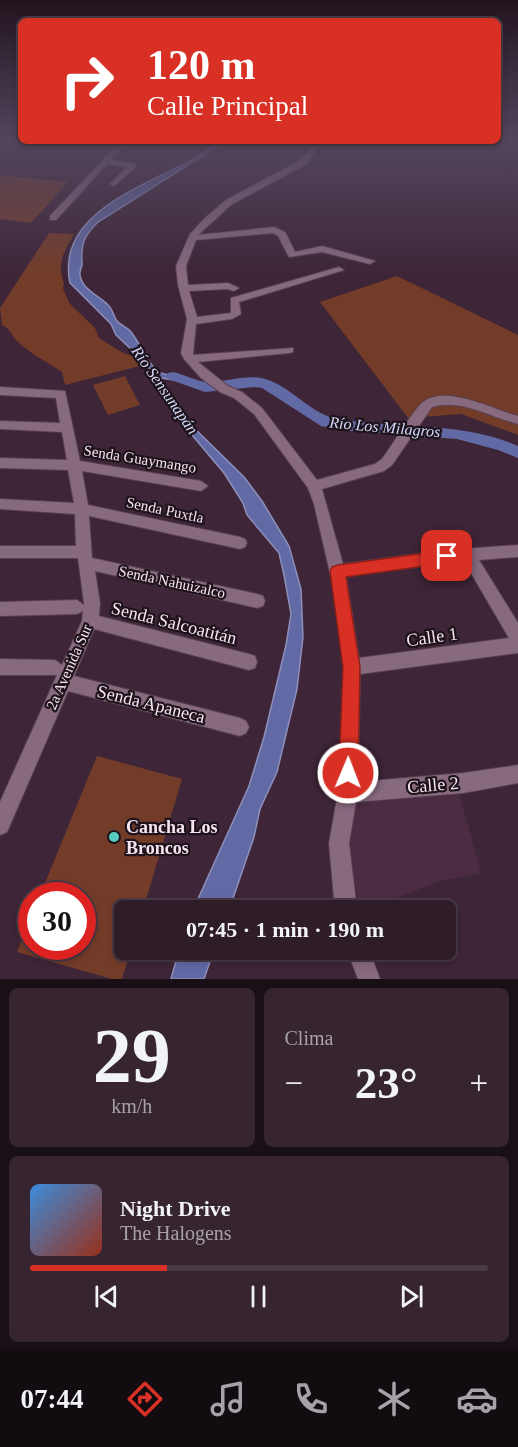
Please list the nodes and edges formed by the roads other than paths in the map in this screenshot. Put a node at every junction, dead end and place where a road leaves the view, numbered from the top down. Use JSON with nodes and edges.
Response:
{"nodes":[{"id":1,"x":84,"y":186,"type":"edge"},
{"id":2,"x":260,"y":186,"type":"edge"},
{"id":3,"x":53,"y":218,"type":"dead end"},
{"id":4,"x":193,"y":238,"type":"junction"},
{"id":5,"x":370,"y":261,"type":"dead end"},
{"id":6,"x":339,"y":270,"type":"dead end"},
{"id":7,"x":184,"y":288,"type":"junction"},
{"id":8,"x":234,"y":288,"type":"dead end"},
{"id":9,"x":192,"y":321,"type":"junction"},
{"id":10,"x":289,"y":350,"type":"dead end"},
{"id":11,"x":189,"y":359,"type":"junction"},
{"id":12,"x":0,"y":391,"type":"edge"},
{"id":13,"x":518,"y":420,"type":"edge"},
{"id":14,"x":0,"y":425,"type":"edge"},
{"id":15,"x":66,"y":428,"type":"junction"},
{"id":16,"x":0,"y":463,"type":"edge"},
{"id":17,"x":73,"y":465,"type":"junction"},
{"id":18,"x":201,"y":486,"type":"dead end"},
{"id":19,"x":314,"y":486,"type":"junction"},
{"id":20,"x":0,"y":504,"type":"edge"},
{"id":21,"x":82,"y":509,"type":"junction"},
{"id":22,"x":240,"y":543,"type":"dead end"},
{"id":23,"x":518,"y":550,"type":"edge"},
{"id":24,"x":0,"y":552,"type":"edge"},
{"id":25,"x":468,"y":555,"type":"junction"},
{"id":26,"x":85,"y":558,"type":"junction"},
{"id":27,"x":338,"y":571,"type":"junction"},
{"id":28,"x":257,"y":601,"type":"dead end"},
{"id":29,"x":0,"y":609,"type":"edge"},
{"id":30,"x":78,"y":610,"type":"junction"},
{"id":31,"x":518,"y":638,"type":"edge"},
{"id":32,"x":518,"y":645,"type":"edge"},
{"id":33,"x":249,"y":662,"type":"dead end"},
{"id":34,"x":0,"y":667,"type":"edge"},
{"id":35,"x":352,"y":667,"type":"junction"},
{"id":36,"x":57,"y":671,"type":"junction"},
{"id":37,"x":240,"y":727,"type":"dead end"},
{"id":38,"x":518,"y":774,"type":"edge"},
{"id":39,"x":348,"y":793,"type":"junction"},
{"id":40,"x":0,"y":825,"type":"edge"},
{"id":41,"x":345,"y":900,"type":"edge"},
{"id":42,"x":362,"y":960,"type":"edge"},
{"id":43,"x":369,"y":979,"type":"edge"}],
"edges":[{"from":1,"to":3,"type":"street"},
{"from":2,"to":4,"type":"street"},
{"from":4,"to":5,"type":"street"},
{"from":4,"to":7,"type":"street"},
{"from":6,"to":9,"type":"street"},
{"from":7,"to":8,"type":"street"},
{"from":7,"to":9,"type":"street"},
{"from":9,"to":11,"type":"street"},
{"from":10,"to":11,"type":"street"},
{"from":11,"to":19,"type":"street"},
{"from":12,"to":15,"type":"street","name":"2a Avenida Sur"},
{"from":13,"to":19,"type":"street"},
{"from":14,"to":15,"type":"street"},
{"from":15,"to":17,"type":"street","name":"2a Avenida Sur"},
{"from":16,"to":17,"type":"street","name":"Senda Guaymango"},
{"from":17,"to":18,"type":"street","name":"Senda Guaymango"},
{"from":17,"to":21,"type":"street","name":"2a Avenida Sur"},
{"from":19,"to":27,"type":"street"},
{"from":20,"to":21,"type":"street","name":"Senda Puxtla"},
{"from":21,"to":22,"type":"street","name":"Senda Puxtla"},
{"from":21,"to":26,"type":"street","name":"2a Avenida Sur"},
{"from":23,"to":25,"type":"street"},
{"from":24,"to":26,"type":"street","name":"Senda Nahuizalco"},
{"from":25,"to":27,"type":"street"},
{"from":25,"to":31,"type":"street"},
{"from":26,"to":28,"type":"street","name":"Senda Nahuizalco"},
{"from":26,"to":30,"type":"street","name":"2a Avenida Sur"},
{"from":27,"to":35,"type":"street"},
{"from":29,"to":30,"type":"street","name":"Senda Salcoatitán"},
{"from":30,"to":33,"type":"street","name":"Senda Salcoatitán"},
{"from":30,"to":36,"type":"street","name":"2a Avenida Sur"},
{"from":32,"to":35,"type":"street","name":"Calle 1"},
{"from":34,"to":36,"type":"street","name":"Senda Apaneca"},
{"from":35,"to":39,"type":"street"},
{"from":36,"to":37,"type":"street","name":"Senda Apaneca"},
{"from":36,"to":40,"type":"street","name":"2a Avenida Sur"},
{"from":38,"to":39,"type":"street","name":"Calle 2"},
{"from":39,"to":41,"type":"street"},
{"from":42,"to":43,"type":"street"}]}
